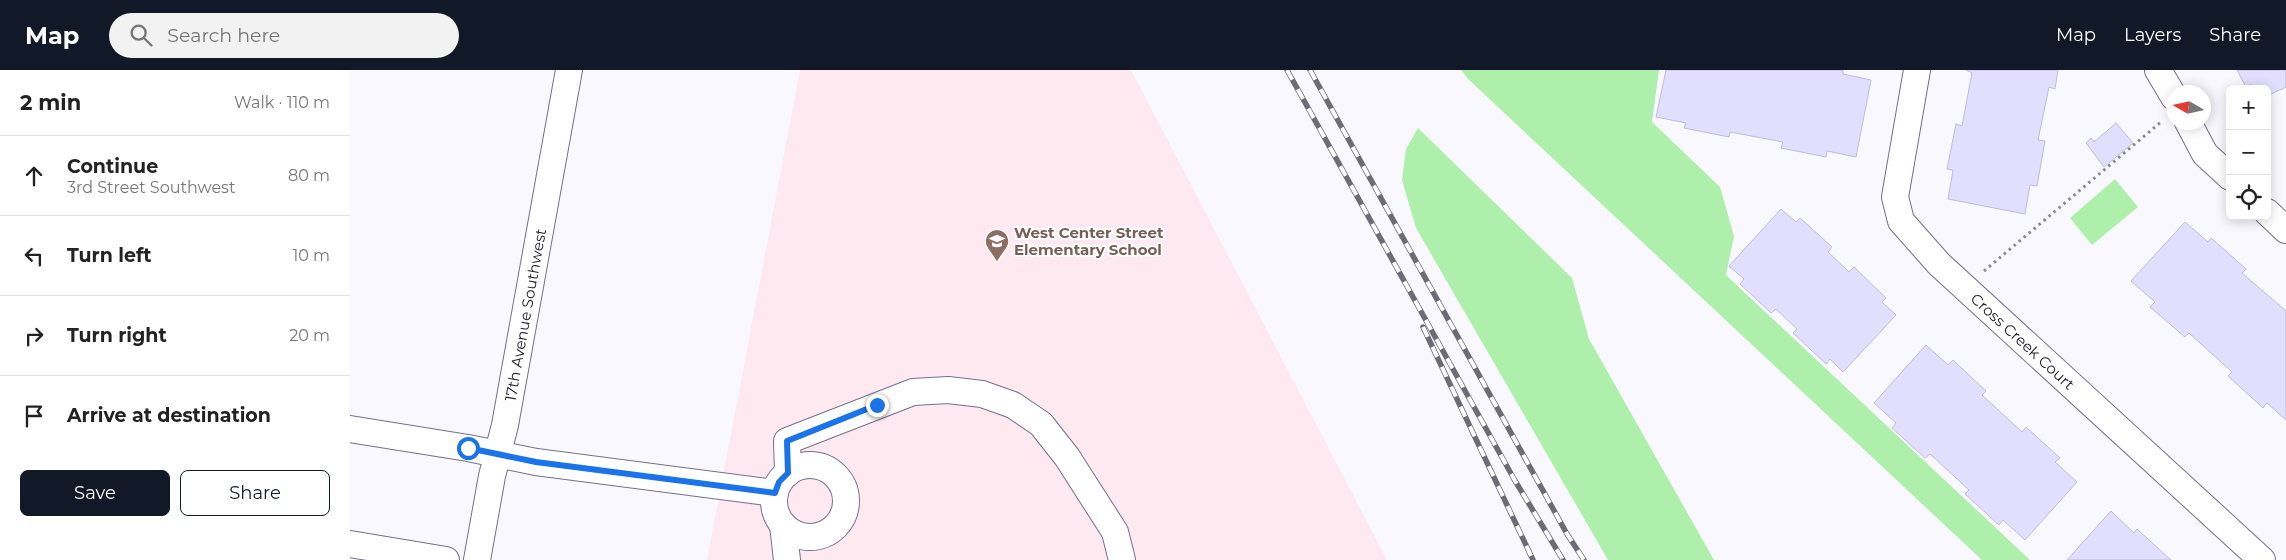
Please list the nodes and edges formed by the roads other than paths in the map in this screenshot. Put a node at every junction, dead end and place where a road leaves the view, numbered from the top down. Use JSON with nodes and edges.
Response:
{"nodes":[{"id":1,"x":569,"y":70,"type":"edge"},
{"id":2,"x":1917,"y":70,"type":"edge"},
{"id":3,"x":2158,"y":70,"type":"edge"},
{"id":4,"x":2166,"y":89,"type":"edge"},
{"id":5,"x":2188,"y":130,"type":"edge"},
{"id":6,"x":2228,"y":175,"type":"edge"},
{"id":7,"x":2271,"y":216,"type":"edge"},
{"id":8,"x":2286,"y":230,"type":"edge"},
{"id":9,"x":350,"y":428,"type":"edge"},
{"id":10,"x":498,"y":454,"type":"junction"},
{"id":11,"x":781,"y":483,"type":"junction"},
{"id":12,"x":783,"y":525,"type":"junction"},
{"id":13,"x":350,"y":544,"type":"edge"},
{"id":14,"x":446,"y":560,"type":"edge"},
{"id":15,"x":477,"y":560,"type":"edge"},
{"id":16,"x":787,"y":560,"type":"edge"},
{"id":17,"x":1122,"y":560,"type":"edge"},
{"id":18,"x":2262,"y":560,"type":"edge"}],
"edges":[{"from":1,"to":10,"type":"street","name":"17th Avenue Southwest"},
{"from":2,"to":18,"type":"street","name":"Cross Creek Court"},
{"from":3,"to":4,"type":"street"},
{"from":5,"to":6,"type":"street"},
{"from":7,"to":8,"type":"street"},
{"from":9,"to":10,"type":"street"},
{"from":10,"to":11,"type":"street"},
{"from":10,"to":15,"type":"street","name":"17th Avenue Southwest"},
{"from":11,"to":12,"type":"street"},
{"from":11,"to":12,"type":"street"},
{"from":11,"to":17,"type":"street"},
{"from":12,"to":16,"type":"street"},
{"from":13,"to":14,"type":"street"}]}
